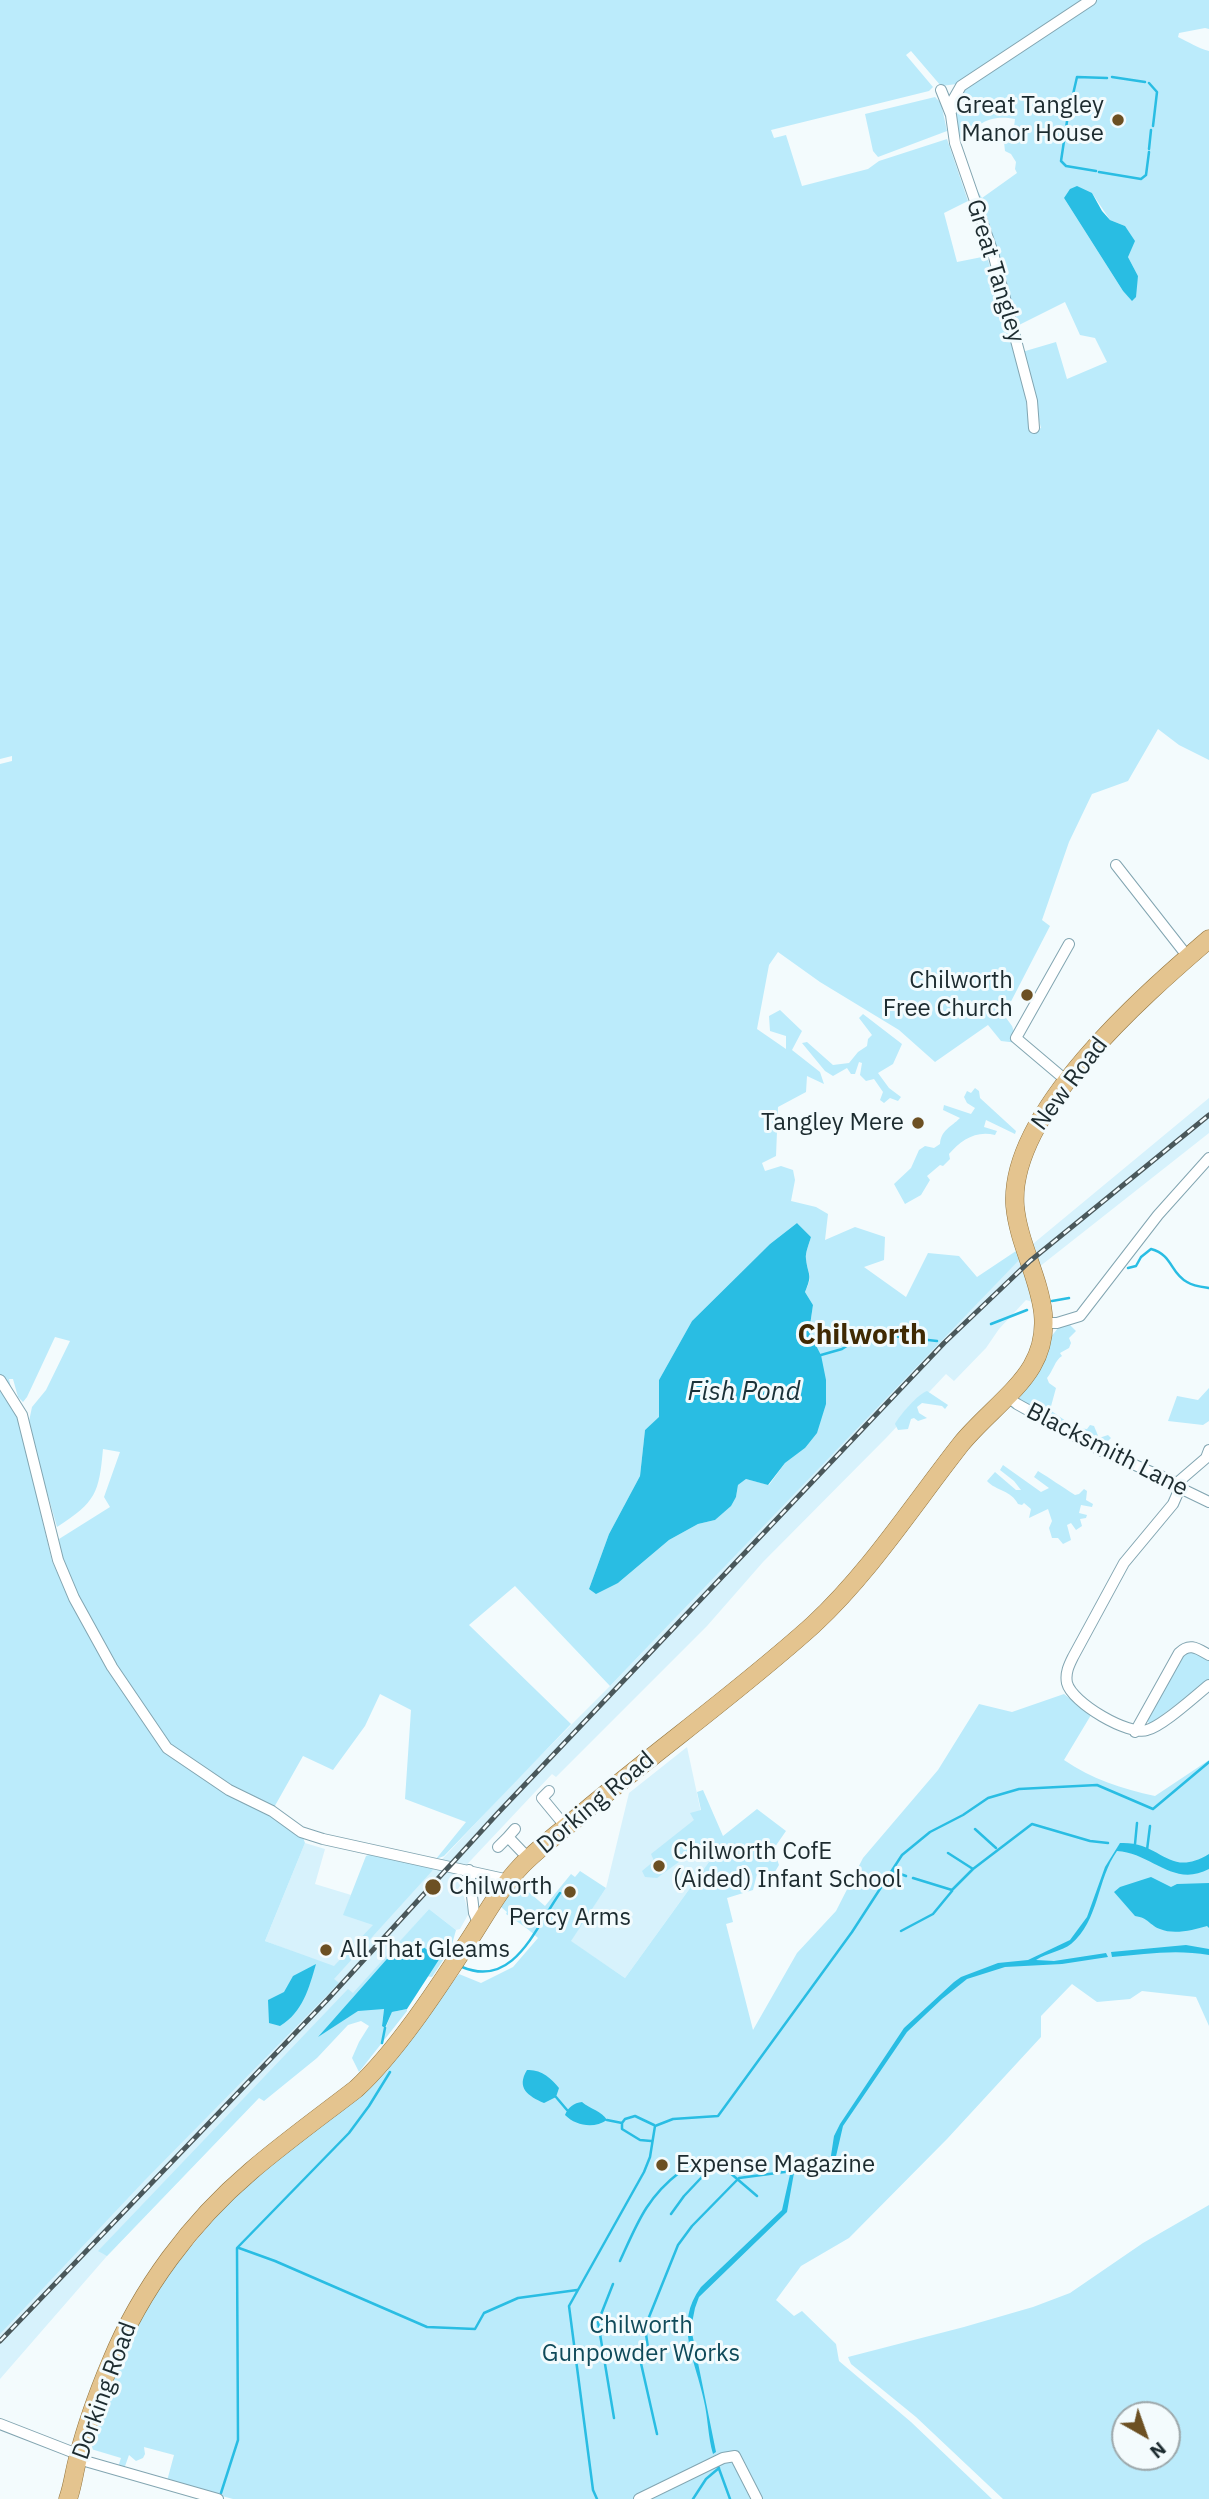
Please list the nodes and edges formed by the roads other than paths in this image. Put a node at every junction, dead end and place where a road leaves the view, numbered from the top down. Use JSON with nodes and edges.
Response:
{"nodes":[{"id":1,"x":1091,"y":0,"type":"edge"},
{"id":2,"x":941,"y":90,"type":"dead end"},
{"id":3,"x":951,"y":115,"type":"junction"},
{"id":4,"x":1034,"y":428,"type":"dead end"},
{"id":5,"x":1116,"y":865,"type":"dead end"},
{"id":6,"x":1209,"y":939,"type":"edge"},
{"id":7,"x":1069,"y":944,"type":"dead end"},
{"id":8,"x":1188,"y":957,"type":"junction"},
{"id":9,"x":1068,"y":1082,"type":"junction"},
{"id":10,"x":1209,"y":1158,"type":"edge"},
{"id":11,"x":1032,"y":1267,"type":"joint"},
{"id":12,"x":1044,"y":1323,"type":"junction"},
{"id":13,"x":0,"y":1380,"type":"edge"},
{"id":14,"x":1006,"y":1395,"type":"junction"},
{"id":15,"x":1209,"y":1450,"type":"edge"},
{"id":16,"x":1178,"y":1485,"type":"junction"},
{"id":17,"x":1209,"y":1502,"type":"edge"},
{"id":18,"x":1209,"y":1656,"type":"edge"},
{"id":19,"x":1209,"y":1685,"type":"edge"},
{"id":20,"x":1135,"y":1732,"type":"junction"},
{"id":21,"x":659,"y":1746,"type":"junction"},
{"id":22,"x":624,"y":1770,"type":"dead end"},
{"id":23,"x":543,"y":1797,"type":"dead end"},
{"id":24,"x":566,"y":1827,"type":"junction"},
{"id":25,"x":498,"y":1847,"type":"dead end"},
{"id":26,"x":529,"y":1858,"type":"junction"},
{"id":27,"x":470,"y":1870,"type":"junction"},
{"id":28,"x":509,"y":1880,"type":"junction"},
{"id":29,"x":482,"y":1921,"type":"junction"},
{"id":30,"x":0,"y":2424,"type":"edge"},
{"id":31,"x":76,"y":2456,"type":"junction"},
{"id":32,"x":68,"y":2499,"type":"edge"},
{"id":33,"x":218,"y":2499,"type":"edge"},
{"id":34,"x":639,"y":2499,"type":"edge"},
{"id":35,"x":757,"y":2499,"type":"edge"}],
"edges":[{"from":1,"to":3,"type":"street"},
{"from":2,"to":3,"type":"street","name":"Great Tangley"},
{"from":3,"to":4,"type":"street","name":"Great Tangley"},
{"from":5,"to":8,"type":"street"},
{"from":6,"to":8,"type":"main road","name":"New Road"},
{"from":7,"to":9,"type":"street"},
{"from":8,"to":9,"type":"main road","name":"New Road"},
{"from":9,"to":11,"type":"main road","name":"New Road"},
{"from":10,"to":12,"type":"street"},
{"from":11,"to":12,"type":"main road","name":"Dorking Road"},
{"from":12,"to":14,"type":"main road","name":"Dorking Road"},
{"from":13,"to":27,"type":"street"},
{"from":14,"to":16,"type":"street","name":"Blacksmith Lane"},
{"from":14,"to":21,"type":"main road","name":"Dorking Road"},
{"from":15,"to":16,"type":"street"},
{"from":16,"to":17,"type":"street","name":"Blacksmith Lane"},
{"from":16,"to":20,"type":"street"},
{"from":18,"to":20,"type":"street"},
{"from":19,"to":20,"type":"street"},
{"from":21,"to":22,"type":"street"},
{"from":21,"to":24,"type":"main road","name":"Dorking Road"},
{"from":23,"to":24,"type":"street"},
{"from":24,"to":26,"type":"main road","name":"Dorking Road"},
{"from":25,"to":26,"type":"street"},
{"from":26,"to":28,"type":"main road","name":"Dorking Road"},
{"from":27,"to":28,"type":"street"},
{"from":27,"to":29,"type":"street"},
{"from":28,"to":29,"type":"main road","name":"Dorking Road"},
{"from":29,"to":31,"type":"main road","name":"Dorking Road"},
{"from":30,"to":31,"type":"street","name":"Dorking Road"},
{"from":31,"to":32,"type":"main road","name":"Dorking Road"},
{"from":31,"to":33,"type":"street"},
{"from":34,"to":35,"type":"street"}]}
